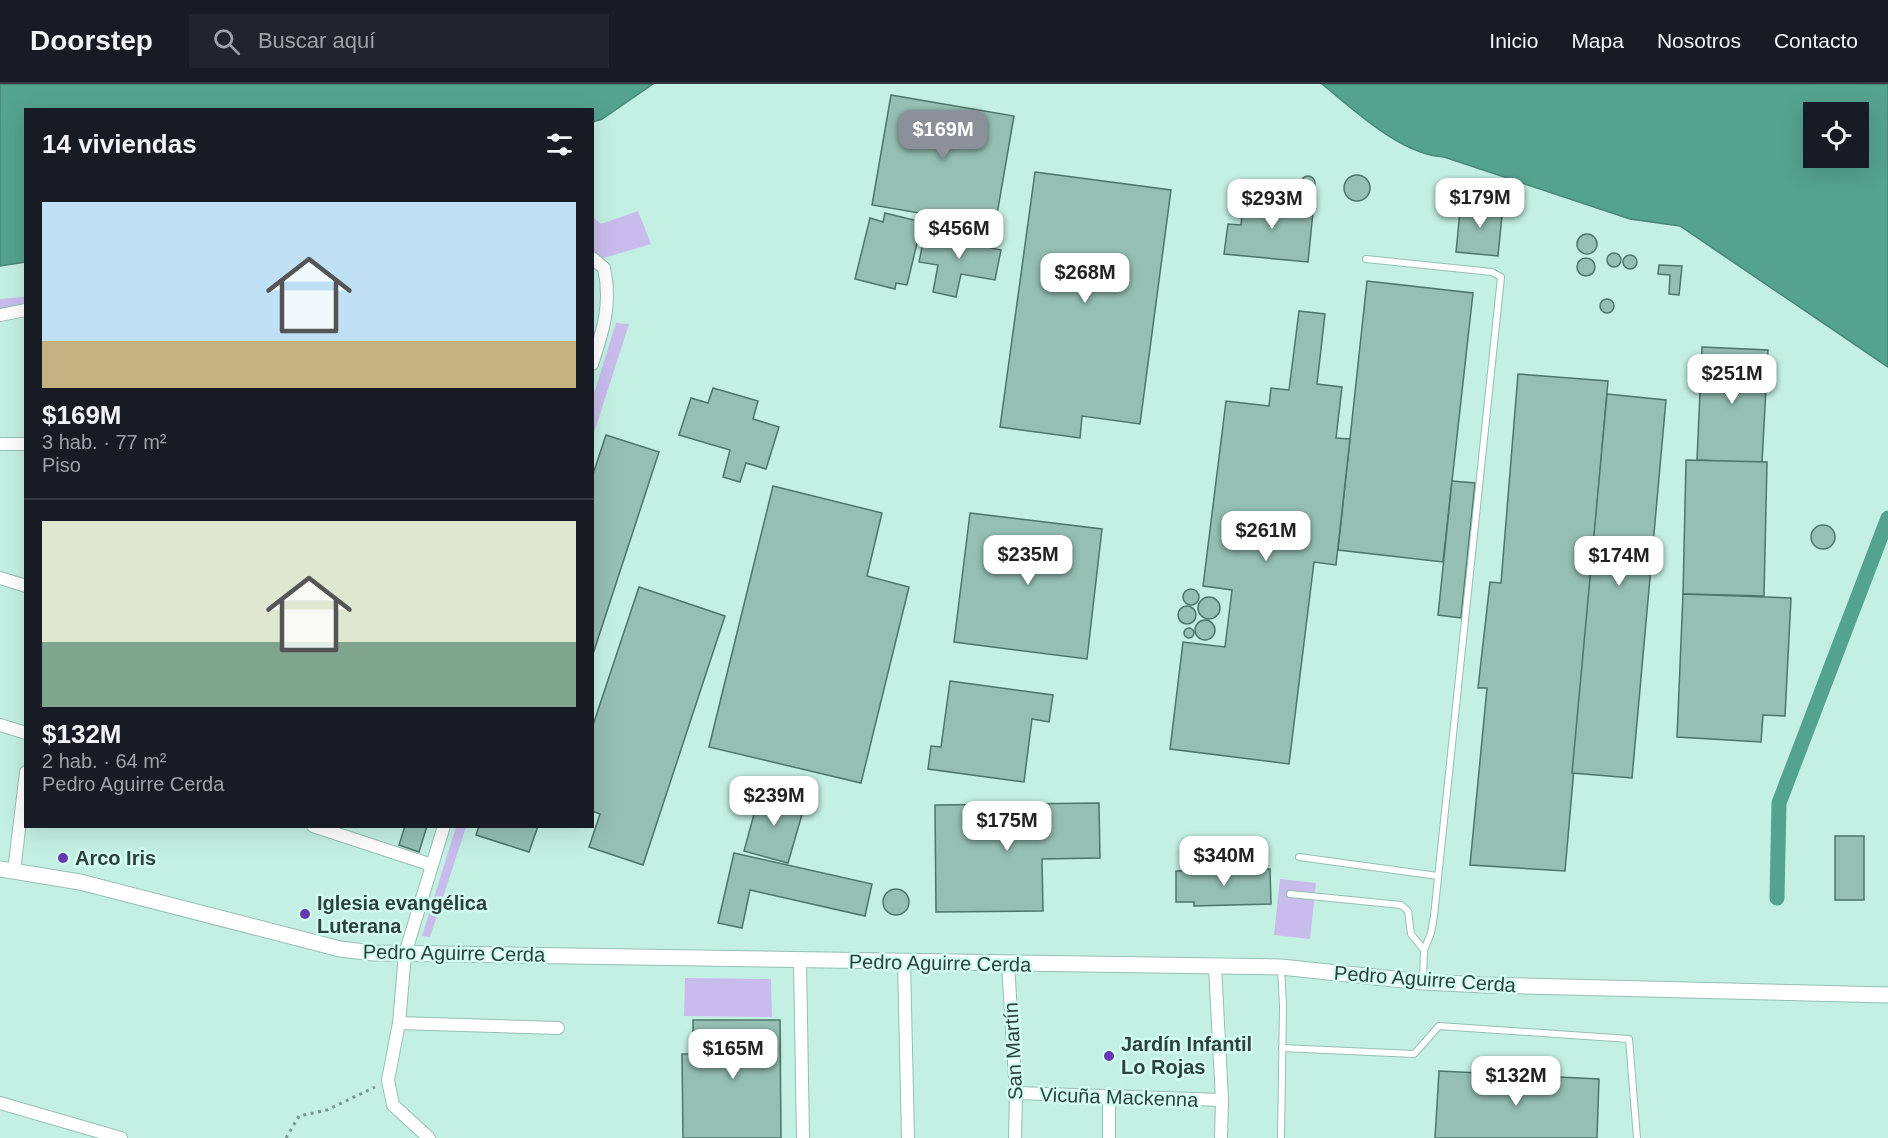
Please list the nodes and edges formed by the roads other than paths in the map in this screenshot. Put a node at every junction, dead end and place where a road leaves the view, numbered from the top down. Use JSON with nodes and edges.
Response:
{"nodes":[{"id":1,"x":1366,"y":259,"type":"dead end"},
{"id":2,"x":594,"y":260,"type":"edge"},
{"id":3,"x":24,"y":310,"type":"edge"},
{"id":4,"x":0,"y":315,"type":"edge"},
{"id":5,"x":594,"y":357,"type":"edge"},
{"id":6,"x":0,"y":444,"type":"edge"},
{"id":7,"x":24,"y":444,"type":"edge"},
{"id":8,"x":0,"y":578,"type":"edge"},
{"id":9,"x":24,"y":585,"type":"edge"},
{"id":10,"x":0,"y":725,"type":"edge"},
{"id":11,"x":24,"y":732,"type":"edge"},
{"id":12,"x":24,"y":782,"type":"edge"},
{"id":13,"x":319,"y":828,"type":"edge"},
{"id":14,"x":443,"y":828,"type":"edge"},
{"id":15,"x":1299,"y":857,"type":"dead end"},
{"id":16,"x":432,"y":865,"type":"junction"},
{"id":17,"x":7,"y":870,"type":"edge"},
{"id":18,"x":1438,"y":876,"type":"junction"},
{"id":19,"x":1290,"y":894,"type":"dead end"},
{"id":20,"x":1424,"y":950,"type":"junction"},
{"id":21,"x":405,"y":954,"type":"junction"},
{"id":22,"x":800,"y":960,"type":"junction"},
{"id":23,"x":904,"y":962,"type":"junction"},
{"id":24,"x":1008,"y":964,"type":"junction"},
{"id":25,"x":1215,"y":966,"type":"junction"},
{"id":26,"x":1281,"y":967,"type":"junction"},
{"id":27,"x":1423,"y":982,"type":"junction"},
{"id":28,"x":1888,"y":995,"type":"edge"},
{"id":29,"x":399,"y":1023,"type":"junction"},
{"id":30,"x":558,"y":1028,"type":"dead end"},
{"id":31,"x":1282,"y":1048,"type":"junction"},
{"id":32,"x":1016,"y":1093,"type":"junction"},
{"id":33,"x":1108,"y":1098,"type":"junction"},
{"id":34,"x":1222,"y":1100,"type":"junction"},
{"id":35,"x":0,"y":1103,"type":"edge"},
{"id":36,"x":104,"y":1136,"type":"edge"},
{"id":37,"x":121,"y":1138,"type":"edge"},
{"id":38,"x":429,"y":1138,"type":"edge"},
{"id":39,"x":802,"y":1138,"type":"edge"},
{"id":40,"x":908,"y":1138,"type":"edge"},
{"id":41,"x":1015,"y":1138,"type":"edge"},
{"id":42,"x":1109,"y":1138,"type":"edge"},
{"id":43,"x":1221,"y":1138,"type":"edge"},
{"id":44,"x":1281,"y":1138,"type":"edge"},
{"id":45,"x":1636,"y":1138,"type":"edge"}],
"edges":[{"from":1,"to":18,"type":"lane"},
{"from":2,"to":5,"type":"street"},
{"from":3,"to":4,"type":"street"},
{"from":6,"to":7,"type":"street"},
{"from":8,"to":9,"type":"street"},
{"from":10,"to":11,"type":"street"},
{"from":12,"to":17,"type":"street"},
{"from":13,"to":16,"type":"street"},
{"from":14,"to":16,"type":"street"},
{"from":15,"to":18,"type":"lane"},
{"from":16,"to":21,"type":"street"},
{"from":17,"to":21,"type":"street","name":"Pedro Aguirre Cerda"},
{"from":18,"to":20,"type":"lane"},
{"from":19,"to":20,"type":"lane"},
{"from":20,"to":27,"type":"lane"},
{"from":21,"to":22,"type":"street","name":"Pedro Aguirre Cerda"},
{"from":21,"to":29,"type":"street"},
{"from":22,"to":23,"type":"street","name":"Pedro Aguirre Cerda"},
{"from":22,"to":39,"type":"street"},
{"from":23,"to":24,"type":"street","name":"Pedro Aguirre Cerda"},
{"from":23,"to":40,"type":"street"},
{"from":24,"to":25,"type":"street","name":"Pedro Aguirre Cerda"},
{"from":24,"to":32,"type":"street","name":"San Martín"},
{"from":25,"to":26,"type":"street","name":"Pedro Aguirre Cerda"},
{"from":25,"to":34,"type":"street"},
{"from":26,"to":27,"type":"street","name":"Pedro Aguirre Cerda"},
{"from":26,"to":31,"type":"lane"},
{"from":27,"to":28,"type":"street","name":"Pedro Aguirre Cerda"},
{"from":29,"to":30,"type":"street"},
{"from":29,"to":38,"type":"street"},
{"from":31,"to":44,"type":"lane"},
{"from":31,"to":45,"type":"lane"},
{"from":32,"to":33,"type":"street","name":"Vicuña Mackenna"},
{"from":32,"to":41,"type":"street","name":"San Martín"},
{"from":33,"to":34,"type":"street","name":"Vicuña Mackenna"},
{"from":33,"to":42,"type":"street"},
{"from":34,"to":43,"type":"street"},
{"from":35,"to":36,"type":"street"},
{"from":36,"to":37,"type":"street"}]}
